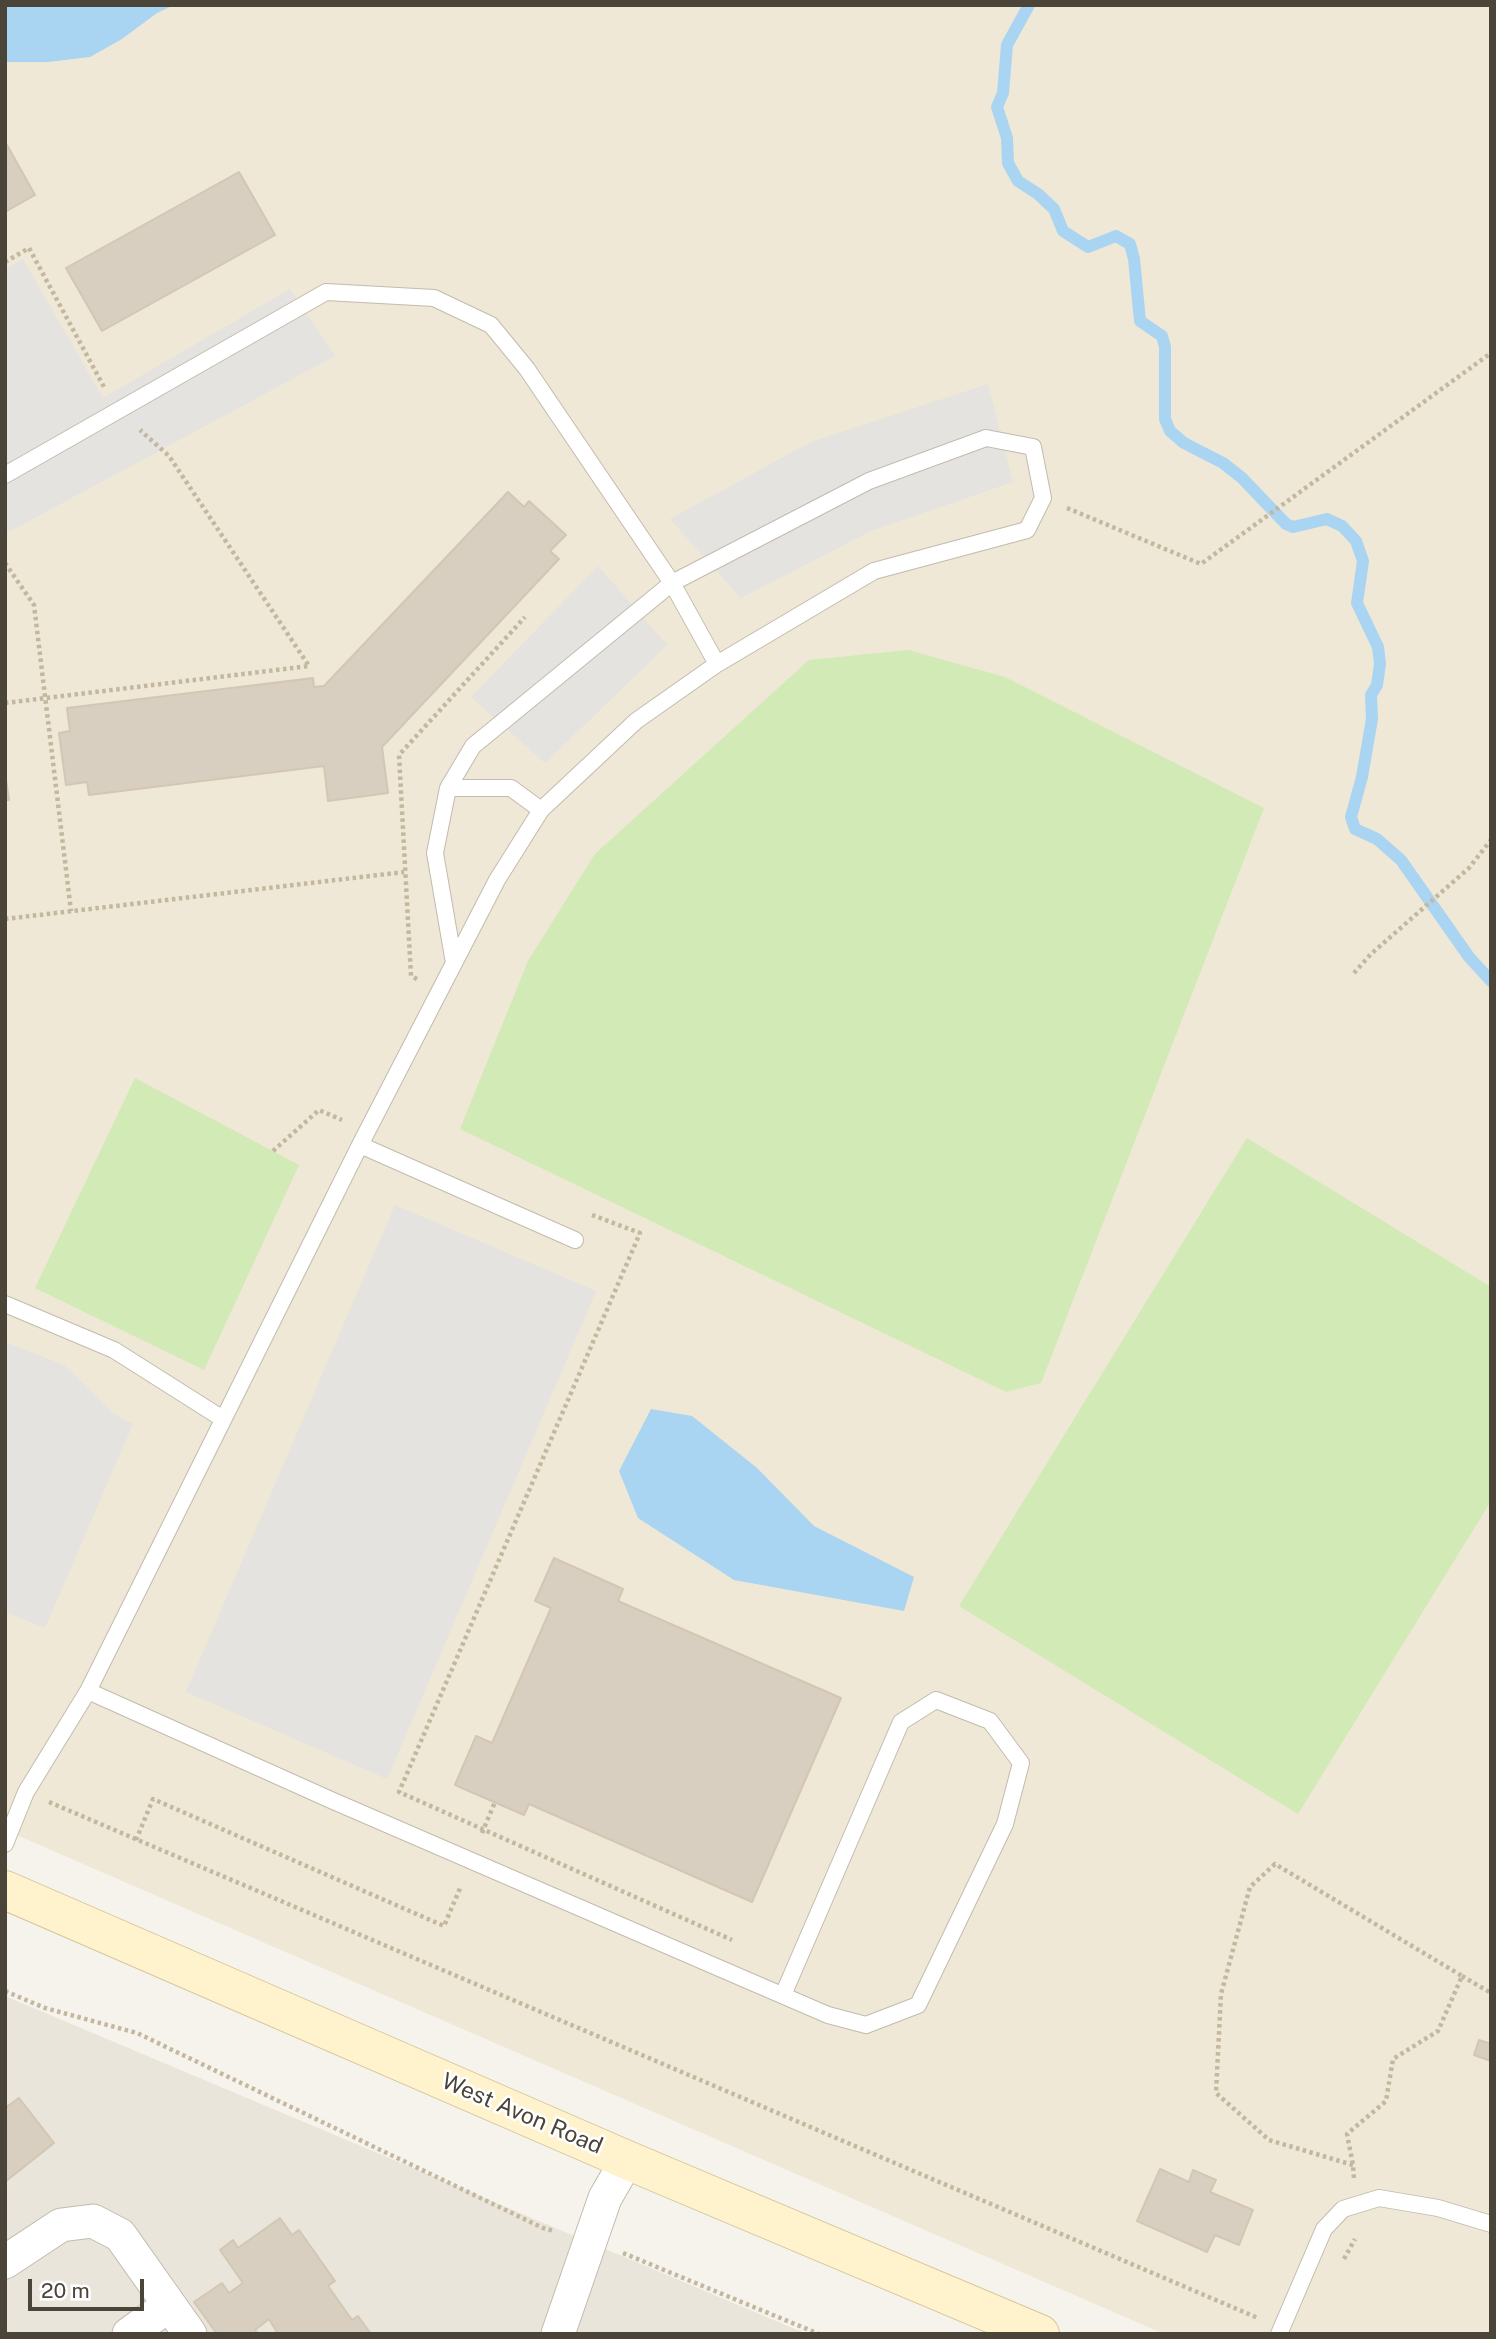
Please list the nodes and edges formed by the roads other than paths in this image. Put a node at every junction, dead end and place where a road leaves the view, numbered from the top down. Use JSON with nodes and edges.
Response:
{"nodes":[{"id":1,"x":5,"y":475,"type":"edge"},
{"id":2,"x":672,"y":583,"type":"junction"},
{"id":3,"x":717,"y":664,"type":"junction"},
{"id":4,"x":449,"y":788,"type":"junction"},
{"id":5,"x":541,"y":810,"type":"junction"},
{"id":6,"x":454,"y":963,"type":"junction"},
{"id":7,"x":360,"y":1145,"type":"junction"},
{"id":8,"x":575,"y":1240,"type":"dead end"},
{"id":9,"x":5,"y":1304,"type":"edge"},
{"id":10,"x":223,"y":1419,"type":"junction"},
{"id":11,"x":88,"y":1691,"type":"junction"},
{"id":12,"x":5,"y":1844,"type":"edge"},
{"id":13,"x":5,"y":1890,"type":"edge"},
{"id":14,"x":783,"y":1995,"type":"junction"},
{"id":15,"x":627,"y":2160,"type":"junction"},
{"id":16,"x":1491,"y":2224,"type":"edge"},
{"id":17,"x":5,"y":2262,"type":"edge"},
{"id":18,"x":169,"y":2305,"type":"junction"},
{"id":19,"x":1280,"y":2331,"type":"edge"},
{"id":20,"x":129,"y":2334,"type":"edge"},
{"id":21,"x":190,"y":2334,"type":"edge"},
{"id":22,"x":558,"y":2334,"type":"edge"},
{"id":23,"x":1040,"y":2334,"type":"edge"}],
"edges":[{"from":1,"to":2,"type":"lane"},
{"from":2,"to":3,"type":"lane"},
{"from":2,"to":3,"type":"lane"},
{"from":2,"to":4,"type":"lane"},
{"from":3,"to":5,"type":"lane"},
{"from":4,"to":5,"type":"lane"},
{"from":4,"to":6,"type":"lane"},
{"from":5,"to":6,"type":"lane"},
{"from":6,"to":7,"type":"lane"},
{"from":7,"to":8,"type":"lane"},
{"from":7,"to":10,"type":"lane"},
{"from":9,"to":10,"type":"lane"},
{"from":10,"to":11,"type":"lane"},
{"from":11,"to":12,"type":"lane"},
{"from":11,"to":14,"type":"lane"},
{"from":13,"to":15,"type":"main road","name":"West Avon Road"},
{"from":14,"to":14,"type":"lane"},
{"from":15,"to":22,"type":"street"},
{"from":15,"to":23,"type":"main road","name":"West Avon Road"},
{"from":16,"to":19,"type":"lane"},
{"from":17,"to":18,"type":"street"},
{"from":18,"to":20,"type":"street"},
{"from":18,"to":21,"type":"street"}]}
